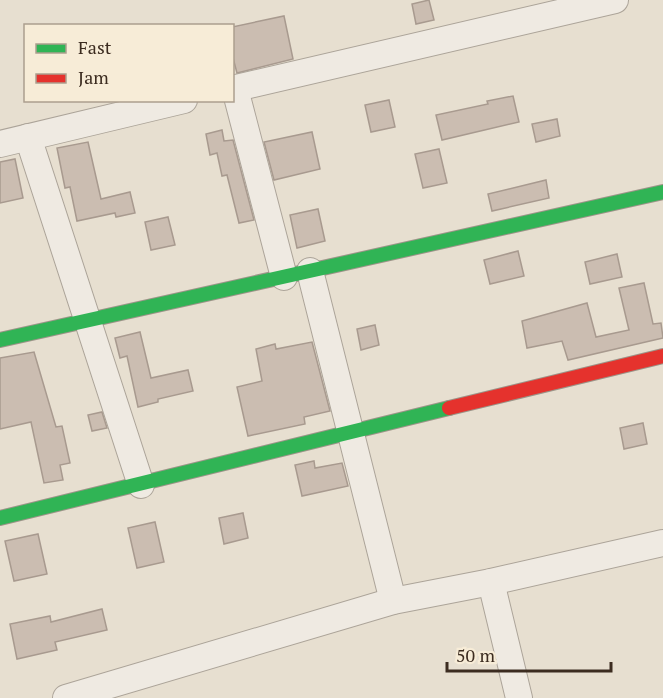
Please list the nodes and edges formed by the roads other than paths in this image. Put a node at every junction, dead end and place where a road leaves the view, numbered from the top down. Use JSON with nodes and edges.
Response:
{"nodes":[{"id":1,"x":615,"y":0,"type":"edge"},
{"id":2,"x":234,"y":89,"type":"edge"},
{"id":3,"x":176,"y":102,"type":"edge"},
{"id":4,"x":28,"y":137,"type":"junction"},
{"id":5,"x":0,"y":144,"type":"edge"},
{"id":6,"x":663,"y":192,"type":"edge"},
{"id":7,"x":310,"y":271,"type":"junction"},
{"id":8,"x":284,"y":277,"type":"junction"},
{"id":9,"x":88,"y":320,"type":"junction"},
{"id":10,"x":0,"y":340,"type":"edge"},
{"id":11,"x":663,"y":356,"type":"edge"},
{"id":12,"x":350,"y":431,"type":"junction"},
{"id":13,"x":141,"y":485,"type":"junction"},
{"id":14,"x":0,"y":518,"type":"edge"},
{"id":15,"x":663,"y":543,"type":"edge"},
{"id":16,"x":491,"y":582,"type":"junction"},
{"id":17,"x":393,"y":601,"type":"junction"},
{"id":18,"x":66,"y":698,"type":"edge"},
{"id":19,"x":519,"y":698,"type":"edge"}],
"edges":[{"from":1,"to":2,"type":"street"},
{"from":2,"to":8,"type":"street"},
{"from":3,"to":4,"type":"street"},
{"from":4,"to":5,"type":"street"},
{"from":4,"to":9,"type":"street"},
{"from":6,"to":7,"type":"street"},
{"from":7,"to":8,"type":"street"},
{"from":7,"to":12,"type":"street"},
{"from":8,"to":9,"type":"street"},
{"from":9,"to":10,"type":"street"},
{"from":9,"to":13,"type":"street"},
{"from":11,"to":12,"type":"street"},
{"from":12,"to":13,"type":"street"},
{"from":12,"to":17,"type":"street"},
{"from":13,"to":14,"type":"street"},
{"from":15,"to":16,"type":"street"},
{"from":16,"to":17,"type":"street"},
{"from":16,"to":19,"type":"street"},
{"from":17,"to":18,"type":"street"}]}
